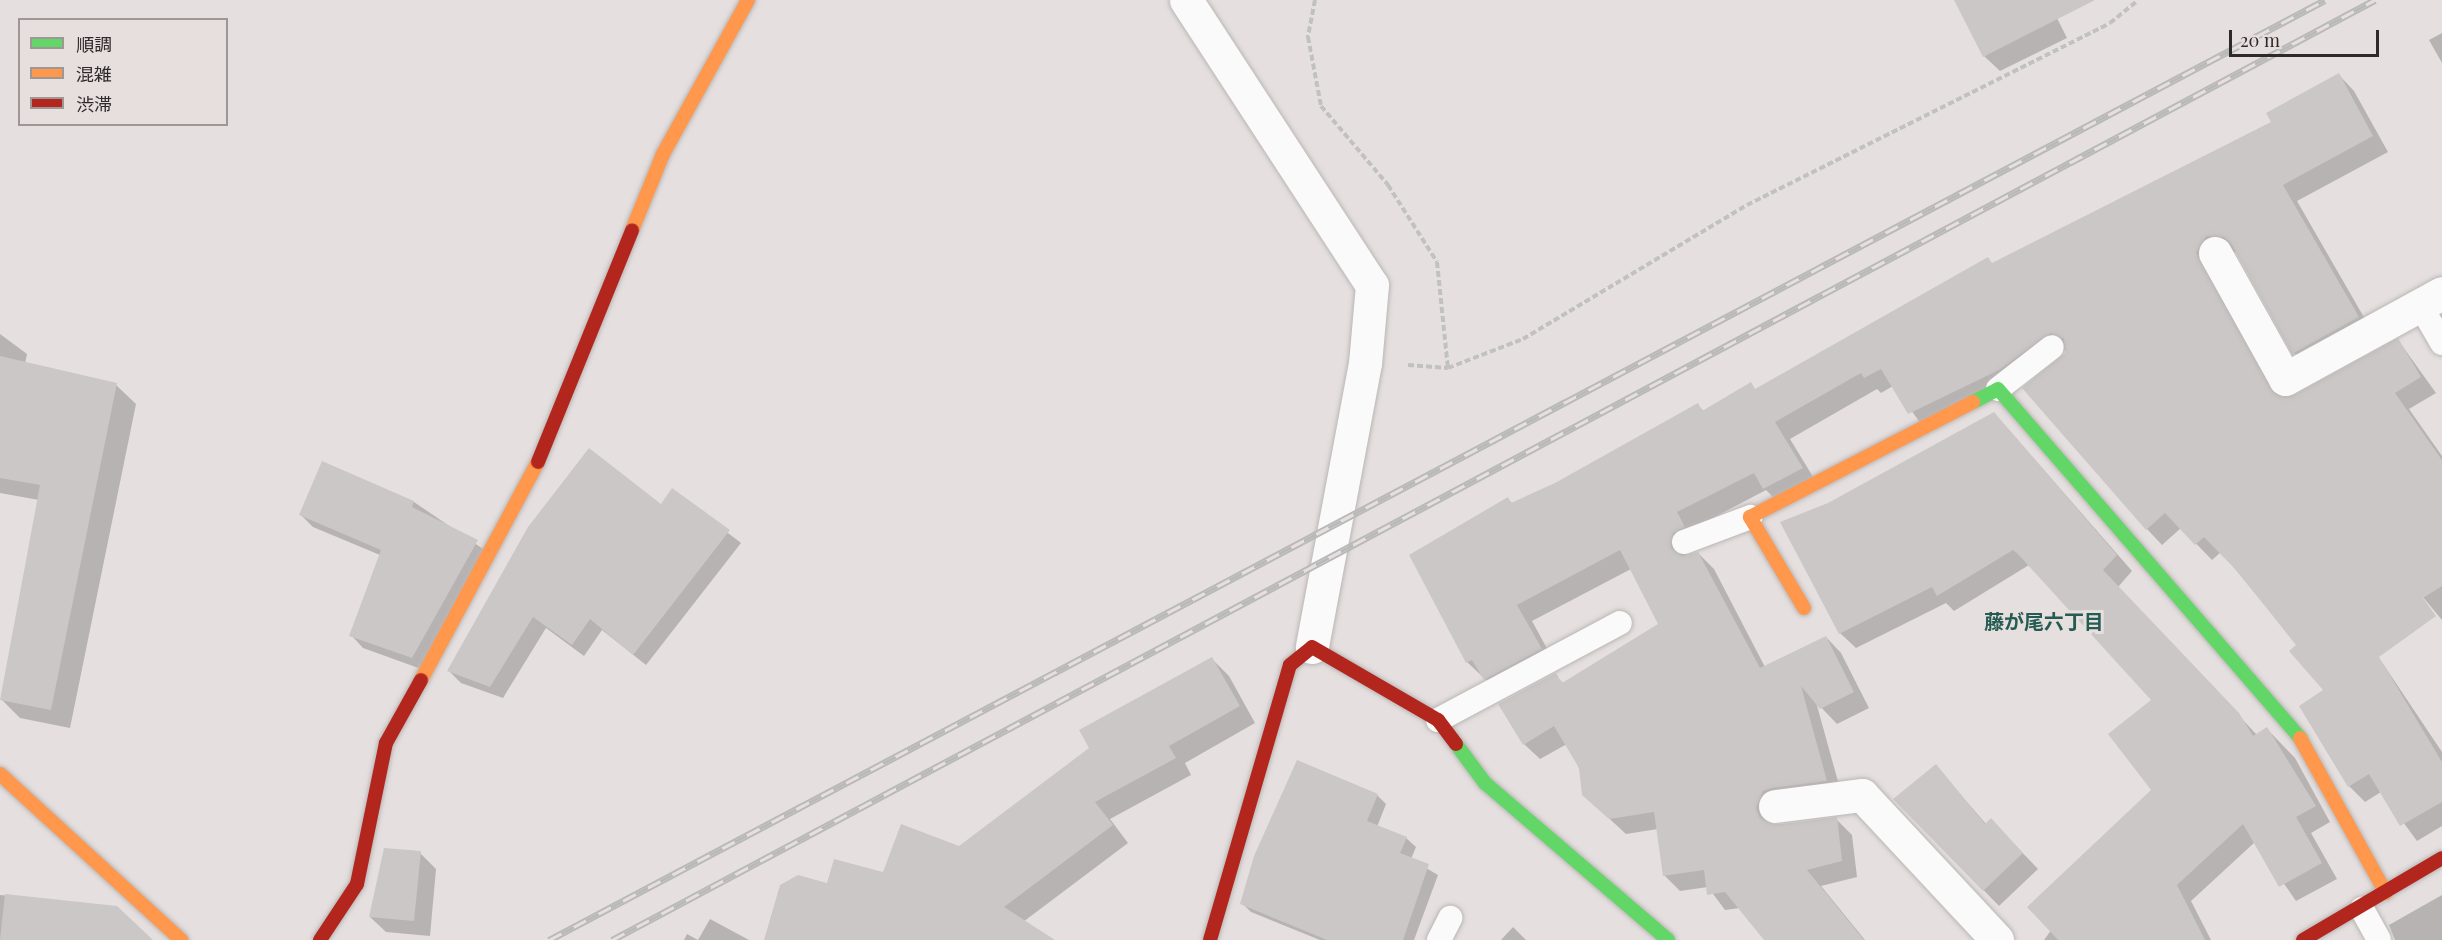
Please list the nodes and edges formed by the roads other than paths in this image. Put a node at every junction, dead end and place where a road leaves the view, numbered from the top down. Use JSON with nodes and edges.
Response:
{"nodes":[{"id":1,"x":748,"y":0,"type":"edge"},
{"id":2,"x":1186,"y":0,"type":"edge"},
{"id":3,"x":2215,"y":253,"type":"dead end"},
{"id":4,"x":2431,"y":299,"type":"edge"},
{"id":5,"x":2442,"y":343,"type":"edge"},
{"id":6,"x":2052,"y":347,"type":"dead end"},
{"id":7,"x":1998,"y":389,"type":"junction"},
{"id":8,"x":1750,"y":517,"type":"junction"},
{"id":9,"x":1684,"y":542,"type":"dead end"},
{"id":10,"x":1804,"y":608,"type":"dead end"},
{"id":11,"x":1620,"y":623,"type":"dead end"},
{"id":12,"x":1312,"y":647,"type":"junction"},
{"id":13,"x":1438,"y":720,"type":"junction"},
{"id":14,"x":0,"y":774,"type":"edge"},
{"id":15,"x":1774,"y":806,"type":"dead end"},
{"id":16,"x":2442,"y":858,"type":"edge"},
{"id":17,"x":2386,"y":893,"type":"junction"},
{"id":18,"x":2362,"y":909,"type":"junction"},
{"id":19,"x":1450,"y":918,"type":"dead end"},
{"id":20,"x":181,"y":940,"type":"edge"},
{"id":21,"x":320,"y":940,"type":"edge"},
{"id":22,"x":1210,"y":940,"type":"edge"},
{"id":23,"x":1439,"y":940,"type":"edge"},
{"id":24,"x":1668,"y":940,"type":"edge"},
{"id":25,"x":1997,"y":940,"type":"edge"},
{"id":26,"x":2304,"y":940,"type":"edge"},
{"id":27,"x":2379,"y":940,"type":"edge"}],
"edges":[{"from":1,"to":21,"type":"street"},
{"from":2,"to":12,"type":"street"},
{"from":3,"to":4,"type":"street"},
{"from":4,"to":5,"type":"lane"},
{"from":6,"to":7,"type":"lane"},
{"from":7,"to":8,"type":"street"},
{"from":7,"to":17,"type":"street"},
{"from":8,"to":9,"type":"lane"},
{"from":8,"to":10,"type":"street"},
{"from":11,"to":13,"type":"lane"},
{"from":12,"to":13,"type":"street"},
{"from":12,"to":22,"type":"street"},
{"from":13,"to":24,"type":"street"},
{"from":14,"to":20,"type":"street"},
{"from":15,"to":25,"type":"street"},
{"from":16,"to":17,"type":"street"},
{"from":17,"to":18,"type":"street"},
{"from":18,"to":26,"type":"street"},
{"from":18,"to":27,"type":"lane"},
{"from":19,"to":23,"type":"lane"}]}
